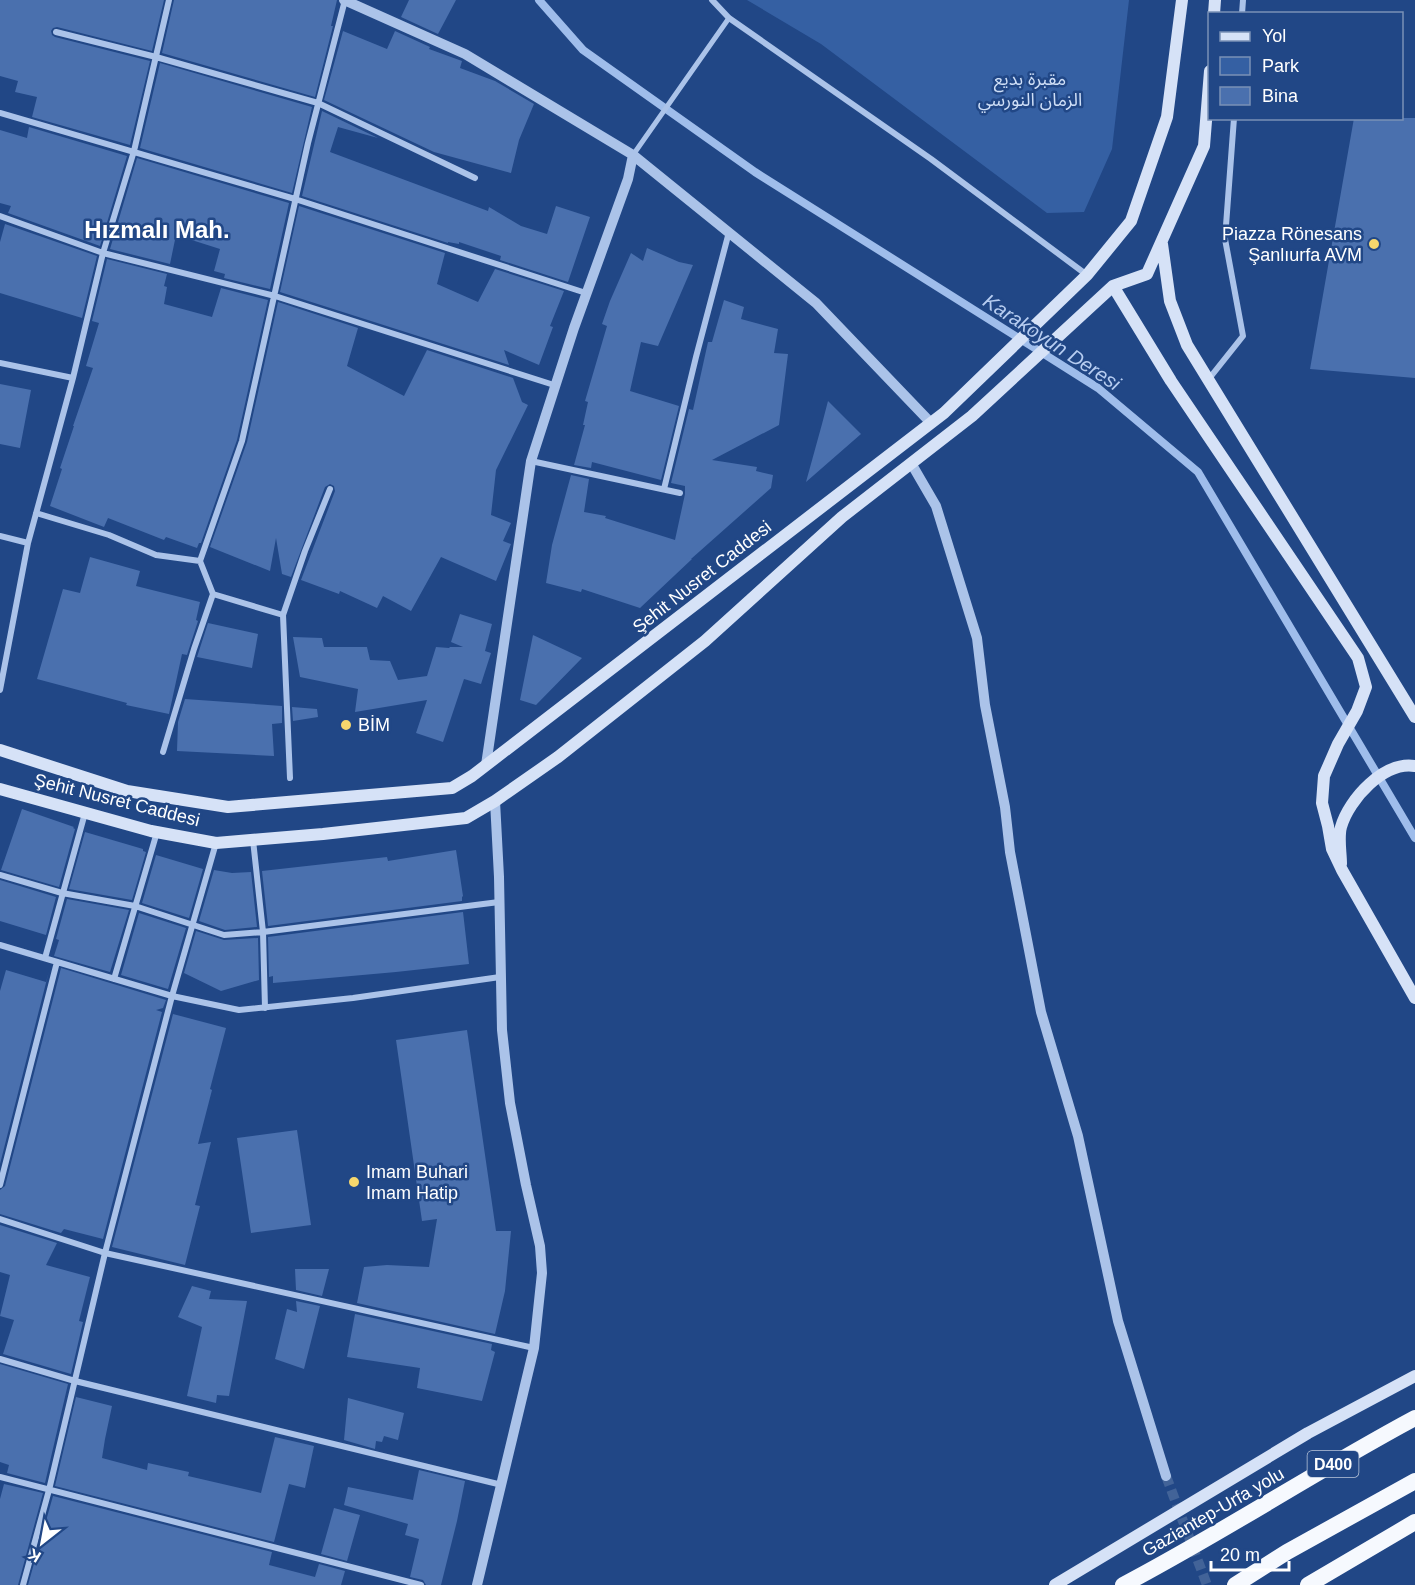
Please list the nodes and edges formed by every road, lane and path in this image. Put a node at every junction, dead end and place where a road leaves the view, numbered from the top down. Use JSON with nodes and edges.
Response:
{"nodes":[{"id":1,"x":169,"y":0,"type":"edge"},
{"id":2,"x":344,"y":0,"type":"edge"},
{"id":3,"x":712,"y":0,"type":"edge"},
{"id":4,"x":1182,"y":0,"type":"edge"},
{"id":5,"x":729,"y":18,"type":"junction"},
{"id":6,"x":56,"y":32,"type":"dead end"},
{"id":7,"x":156,"y":57,"type":"junction"},
{"id":8,"x":1208,"y":86,"type":"edge"},
{"id":9,"x":318,"y":103,"type":"junction"},
{"id":10,"x":0,"y":114,"type":"edge"},
{"id":11,"x":1234,"y":120,"type":"edge"},
{"id":12,"x":134,"y":151,"type":"junction"},
{"id":13,"x":633,"y":155,"type":"junction"},
{"id":14,"x":475,"y":178,"type":"dead end"},
{"id":15,"x":295,"y":199,"type":"junction"},
{"id":16,"x":0,"y":216,"type":"edge"},
{"id":17,"x":729,"y":232,"type":"junction"},
{"id":18,"x":1162,"y":242,"type":"junction"},
{"id":19,"x":103,"y":253,"type":"junction"},
{"id":20,"x":1087,"y":275,"type":"junction"},
{"id":21,"x":1113,"y":286,"type":"junction"},
{"id":22,"x":586,"y":293,"type":"junction"},
{"id":23,"x":275,"y":296,"type":"junction"},
{"id":24,"x":0,"y":363,"type":"edge"},
{"id":25,"x":73,"y":378,"type":"junction"},
{"id":26,"x":1208,"y":380,"type":"junction"},
{"id":27,"x":554,"y":385,"type":"junction"},
{"id":28,"x":931,"y":423,"type":"junction"},
{"id":29,"x":531,"y":461,"type":"junction"},
{"id":30,"x":911,"y":463,"type":"junction"},
{"id":31,"x":330,"y":489,"type":"dead end"},
{"id":32,"x":664,"y":489,"type":"junction"},
{"id":33,"x":680,"y":493,"type":"dead end"},
{"id":34,"x":36,"y":513,"type":"junction"},
{"id":35,"x":0,"y":536,"type":"edge"},
{"id":36,"x":28,"y":543,"type":"junction"},
{"id":37,"x":200,"y":561,"type":"junction"},
{"id":38,"x":213,"y":594,"type":"junction"},
{"id":39,"x":283,"y":615,"type":"junction"},
{"id":40,"x":0,"y":690,"type":"edge"},
{"id":41,"x":1415,"y":717,"type":"edge"},
{"id":42,"x":0,"y":750,"type":"edge"},
{"id":43,"x":163,"y":752,"type":"dead end"},
{"id":44,"x":486,"y":765,"type":"junction"},
{"id":45,"x":1415,"y":766,"type":"edge"},
{"id":46,"x":290,"y":778,"type":"dead end"},
{"id":47,"x":0,"y":789,"type":"edge"},
{"id":48,"x":495,"y":801,"type":"junction"},
{"id":49,"x":85,"y":813,"type":"junction"},
{"id":50,"x":157,"y":832,"type":"junction"},
{"id":51,"x":253,"y":840,"type":"junction"},
{"id":52,"x":216,"y":843,"type":"junction"},
{"id":53,"x":1341,"y":870,"type":"junction"},
{"id":54,"x":0,"y":875,"type":"edge"},
{"id":55,"x":62,"y":893,"type":"junction"},
{"id":56,"x":499,"y":902,"type":"junction"},
{"id":57,"x":135,"y":906,"type":"junction"},
{"id":58,"x":192,"y":924,"type":"junction"},
{"id":59,"x":263,"y":932,"type":"junction"},
{"id":60,"x":0,"y":945,"type":"edge"},
{"id":61,"x":45,"y":958,"type":"junction"},
{"id":62,"x":57,"y":962,"type":"junction"},
{"id":63,"x":500,"y":977,"type":"junction"},
{"id":64,"x":114,"y":979,"type":"junction"},
{"id":65,"x":172,"y":996,"type":"junction"},
{"id":66,"x":1415,"y":998,"type":"edge"},
{"id":67,"x":265,"y":1008,"type":"junction"},
{"id":68,"x":0,"y":1185,"type":"edge"},
{"id":69,"x":0,"y":1219,"type":"edge"},
{"id":70,"x":105,"y":1253,"type":"junction"},
{"id":71,"x":534,"y":1348,"type":"junction"},
{"id":72,"x":0,"y":1359,"type":"edge"},
{"id":73,"x":1415,"y":1376,"type":"edge"},
{"id":74,"x":75,"y":1381,"type":"junction"},
{"id":75,"x":1415,"y":1418,"type":"edge"},
{"id":76,"x":1166,"y":1476,"type":"tunnel mouth"},
{"id":77,"x":0,"y":1477,"type":"edge"},
{"id":78,"x":1415,"y":1481,"type":"edge"},
{"id":79,"x":502,"y":1485,"type":"junction"},
{"id":80,"x":49,"y":1490,"type":"junction"},
{"id":81,"x":1415,"y":1522,"type":"edge"},
{"id":82,"x":23,"y":1585,"type":"edge"},
{"id":83,"x":421,"y":1585,"type":"edge"},
{"id":84,"x":477,"y":1585,"type":"edge"},
{"id":85,"x":1055,"y":1585,"type":"edge"},
{"id":86,"x":1123,"y":1585,"type":"edge"},
{"id":87,"x":1235,"y":1585,"type":"edge"},
{"id":88,"x":1308,"y":1585,"type":"edge"}],
"edges":[{"from":1,"to":7,"type":"street"},
{"from":2,"to":9,"type":"street"},
{"from":2,"to":13,"type":"street"},
{"from":3,"to":5,"type":"street"},
{"from":4,"to":20,"type":"main road","name":"Şehit Nusret Caddesi"},
{"from":5,"to":13,"type":"street"},
{"from":5,"to":20,"type":"street"},
{"from":6,"to":7,"type":"street"},
{"from":7,"to":9,"type":"street"},
{"from":7,"to":12,"type":"street"},
{"from":8,"to":18,"type":"main road","name":"Şehit Nusret Caddesi"},
{"from":9,"to":14,"type":"street"},
{"from":9,"to":15,"type":"street"},
{"from":10,"to":12,"type":"street"},
{"from":11,"to":26,"type":"street"},
{"from":12,"to":15,"type":"street"},
{"from":12,"to":19,"type":"street"},
{"from":13,"to":17,"type":"street"},
{"from":13,"to":22,"type":"street"},
{"from":15,"to":22,"type":"street"},
{"from":15,"to":23,"type":"street"},
{"from":16,"to":19,"type":"street"},
{"from":17,"to":28,"type":"street"},
{"from":17,"to":32,"type":"street"},
{"from":18,"to":21,"type":"main road","name":"Şehit Nusret Caddesi"},
{"from":18,"to":26,"type":"main road"},
{"from":19,"to":23,"type":"street"},
{"from":19,"to":25,"type":"street"},
{"from":20,"to":28,"type":"main road","name":"Şehit Nusret Caddesi"},
{"from":21,"to":30,"type":"main road","name":"Şehit Nusret Caddesi"},
{"from":21,"to":53,"type":"main road"},
{"from":22,"to":27,"type":"street"},
{"from":23,"to":27,"type":"street"},
{"from":23,"to":37,"type":"street"},
{"from":24,"to":25,"type":"street"},
{"from":25,"to":34,"type":"street"},
{"from":26,"to":41,"type":"main road"},
{"from":27,"to":29,"type":"street"},
{"from":28,"to":44,"type":"main road","name":"Şehit Nusret Caddesi"},
{"from":29,"to":32,"type":"street"},
{"from":29,"to":44,"type":"street"},
{"from":30,"to":48,"type":"main road","name":"Şehit Nusret Caddesi"},
{"from":30,"to":76,"type":"street"},
{"from":31,"to":39,"type":"street"},
{"from":32,"to":33,"type":"street"},
{"from":34,"to":36,"type":"street"},
{"from":34,"to":37,"type":"street"},
{"from":35,"to":36,"type":"street"},
{"from":36,"to":40,"type":"street"},
{"from":37,"to":38,"type":"street"},
{"from":38,"to":39,"type":"street"},
{"from":38,"to":43,"type":"street"},
{"from":39,"to":46,"type":"street"},
{"from":42,"to":44,"type":"main road","name":"Şehit Nusret Caddesi"},
{"from":45,"to":53,"type":"main road"},
{"from":47,"to":49,"type":"main road","name":"Şehit Nusret Caddesi"},
{"from":48,"to":51,"type":"main road","name":"Şehit Nusret Caddesi"},
{"from":48,"to":56,"type":"street"},
{"from":49,"to":50,"type":"main road","name":"Şehit Nusret Caddesi"},
{"from":49,"to":55,"type":"street"},
{"from":50,"to":52,"type":"main road","name":"Şehit Nusret Caddesi"},
{"from":50,"to":57,"type":"street"},
{"from":51,"to":52,"type":"main road","name":"Şehit Nusret Caddesi"},
{"from":51,"to":59,"type":"street"},
{"from":52,"to":58,"type":"street"},
{"from":53,"to":66,"type":"main road"},
{"from":54,"to":55,"type":"street"},
{"from":55,"to":57,"type":"street"},
{"from":55,"to":61,"type":"street"},
{"from":56,"to":59,"type":"street"},
{"from":56,"to":63,"type":"street"},
{"from":57,"to":58,"type":"street"},
{"from":57,"to":64,"type":"street"},
{"from":58,"to":59,"type":"street"},
{"from":58,"to":65,"type":"street"},
{"from":59,"to":67,"type":"street"},
{"from":60,"to":61,"type":"street"},
{"from":61,"to":62,"type":"street"},
{"from":62,"to":64,"type":"street"},
{"from":62,"to":68,"type":"street"},
{"from":63,"to":67,"type":"street"},
{"from":63,"to":71,"type":"street"},
{"from":64,"to":65,"type":"street"},
{"from":65,"to":67,"type":"street"},
{"from":65,"to":70,"type":"street"},
{"from":69,"to":70,"type":"street"},
{"from":70,"to":71,"type":"street"},
{"from":70,"to":74,"type":"street"},
{"from":71,"to":79,"type":"street"},
{"from":72,"to":74,"type":"street"},
{"from":73,"to":85,"type":"main road"},
{"from":74,"to":79,"type":"street"},
{"from":74,"to":80,"type":"street"},
{"from":75,"to":86,"type":"highway","name":"Gaziantep-Urfa yolu","number":"D400"},
{"from":77,"to":80,"type":"street"},
{"from":78,"to":87,"type":"highway"},
{"from":79,"to":84,"type":"street"},
{"from":80,"to":82,"type":"street"},
{"from":80,"to":83,"type":"street"},
{"from":81,"to":88,"type":"highway"}]}
